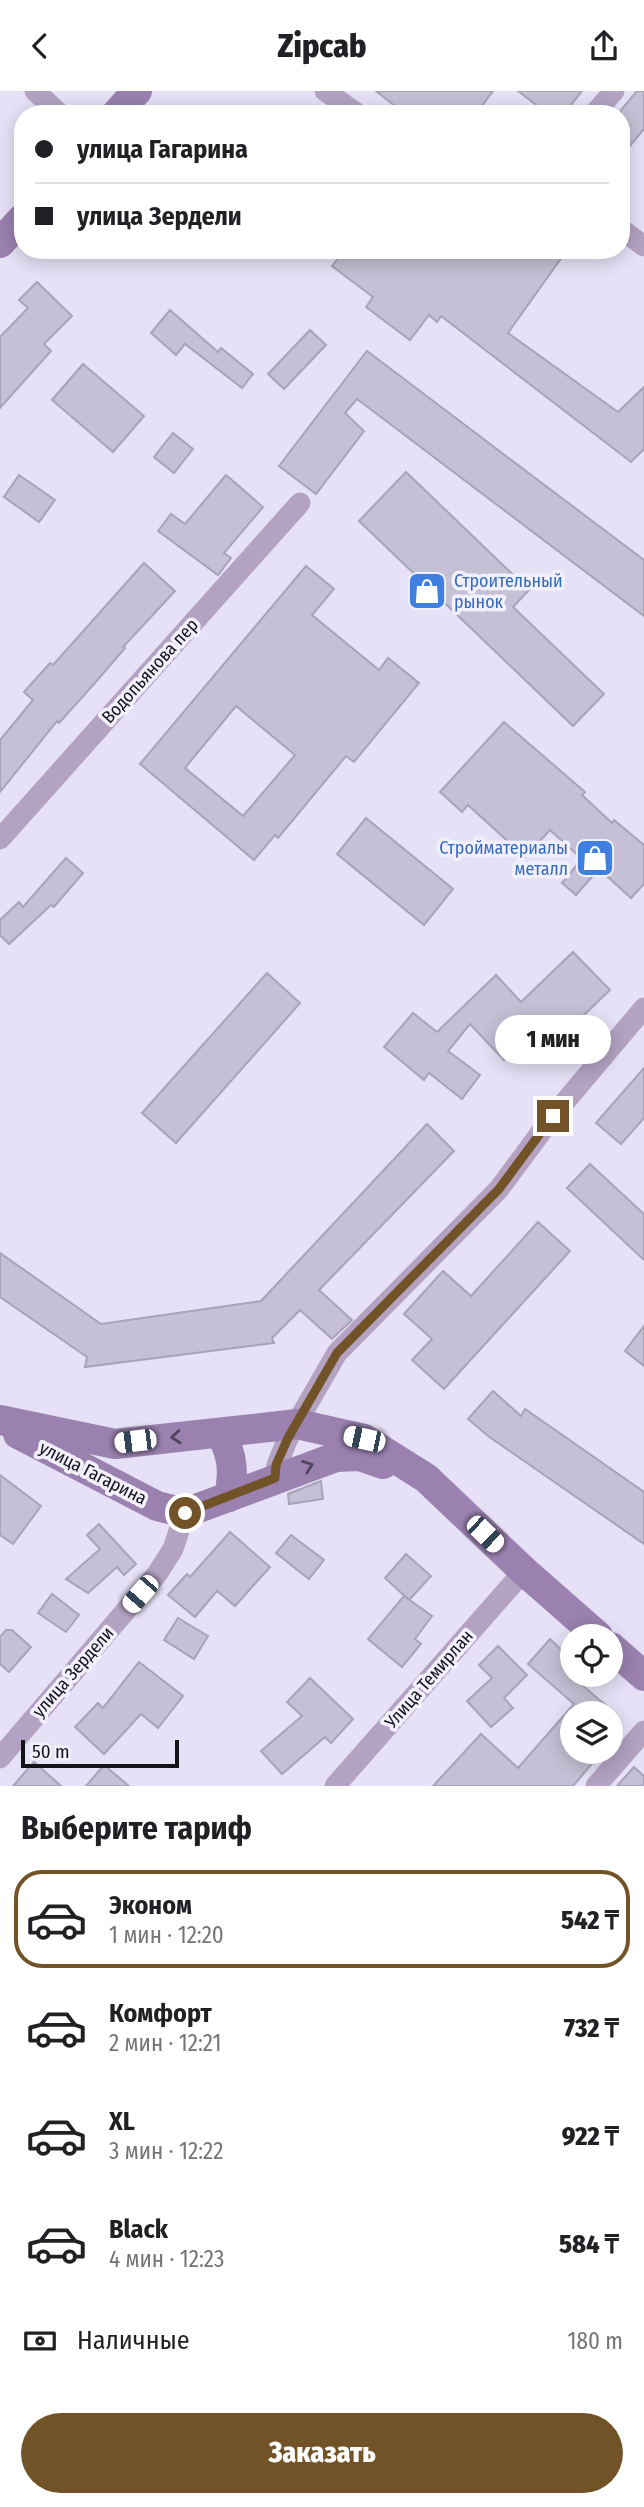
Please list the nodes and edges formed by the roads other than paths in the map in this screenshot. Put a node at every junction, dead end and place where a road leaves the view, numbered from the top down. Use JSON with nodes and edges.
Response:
{"nodes":[{"id":1,"x":35,"y":91,"type":"edge"},
{"id":2,"x":136,"y":91,"type":"edge"},
{"id":3,"x":325,"y":91,"type":"edge"},
{"id":4,"x":614,"y":91,"type":"edge"},
{"id":5,"x":50,"y":105,"type":"edge"},
{"id":6,"x":124,"y":105,"type":"edge"},
{"id":7,"x":345,"y":105,"type":"edge"},
{"id":8,"x":602,"y":105,"type":"edge"},
{"id":9,"x":14,"y":228,"type":"edge"},
{"id":10,"x":0,"y":243,"type":"edge"},
{"id":11,"x":300,"y":503,"type":"dead end"},
{"id":12,"x":0,"y":839,"type":"edge"},
{"id":13,"x":644,"y":1008,"type":"edge"},
{"id":14,"x":0,"y":1422,"type":"edge"},
{"id":15,"x":297,"y":1424,"type":"junction"},
{"id":16,"x":221,"y":1434,"type":"junction"},
{"id":17,"x":115,"y":1444,"type":"junction"},
{"id":18,"x":275,"y":1478,"type":"junction"},
{"id":19,"x":426,"y":1478,"type":"junction"},
{"id":20,"x":106,"y":1480,"type":"junction"},
{"id":21,"x":229,"y":1497,"type":"junction"},
{"id":22,"x":185,"y":1513,"type":"junction"},
{"id":23,"x":524,"y":1571,"type":"junction"},
{"id":24,"x":584,"y":1624,"type":"edge"},
{"id":25,"x":623,"y":1658,"type":"edge"},
{"id":26,"x":644,"y":1676,"type":"edge"},
{"id":27,"x":644,"y":1731,"type":"edge"},
{"id":28,"x":0,"y":1758,"type":"edge"},
{"id":29,"x":335,"y":1786,"type":"edge"},
{"id":30,"x":596,"y":1786,"type":"edge"}],
"edges":[{"from":1,"to":5,"type":"street"},
{"from":2,"to":6,"type":"main road"},
{"from":3,"to":7,"type":"street"},
{"from":4,"to":8,"type":"street"},
{"from":9,"to":10,"type":"main road"},
{"from":11,"to":12,"type":"street","name":"Водопьянова пер"},
{"from":13,"to":15,"type":"street"},
{"from":14,"to":17,"type":"main road","name":"улица Гагарина"},
{"from":14,"to":20,"type":"main road","name":"улица Гагарина"},
{"from":15,"to":16,"type":"main road","name":"улица Гагарина"},
{"from":15,"to":18,"type":"street"},
{"from":15,"to":19,"type":"main road","name":"улица Гагарина"},
{"from":16,"to":17,"type":"main road","name":"улица Гагарина","one_way":true},
{"from":16,"to":21,"type":"main road"},
{"from":17,"to":20,"type":"main road"},
{"from":18,"to":19,"type":"main road","name":"улица Гагарина","one_way":true},
{"from":18,"to":21,"type":"main road","name":"улица Гагарина"},
{"from":19,"to":23,"type":"main road","name":"улица Гагарина"},
{"from":20,"to":22,"type":"main road","name":"улица Гагарина"},
{"from":21,"to":22,"type":"main road","name":"улица Гагарина"},
{"from":22,"to":28,"type":"street","name":"улица Зердели"},
{"from":23,"to":24,"type":"main road","name":"улица Гагарина"},
{"from":23,"to":29,"type":"street","name":"Улица Темирлан"},
{"from":25,"to":26,"type":"main road"},
{"from":27,"to":30,"type":"street"}]}
